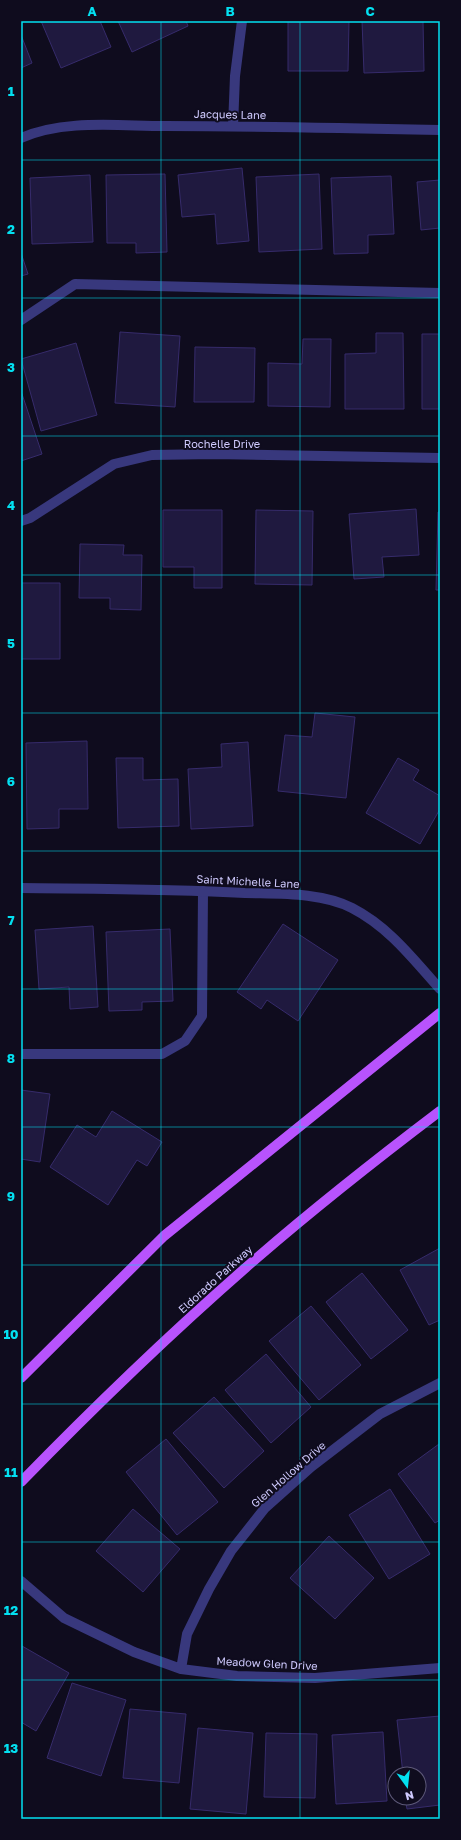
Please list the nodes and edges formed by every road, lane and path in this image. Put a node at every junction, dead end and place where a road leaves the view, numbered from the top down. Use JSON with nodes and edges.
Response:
{"nodes":[{"id":1,"x":242,"y":21,"type":"edge"},
{"id":2,"x":233,"y":126,"type":"junction"},
{"id":3,"x":440,"y":130,"type":"edge"},
{"id":4,"x":21,"y":138,"type":"edge"},
{"id":5,"x":440,"y":294,"type":"edge"},
{"id":6,"x":21,"y":320,"type":"edge"},
{"id":7,"x":440,"y":458,"type":"edge"},
{"id":8,"x":21,"y":521,"type":"edge"},
{"id":9,"x":21,"y":888,"type":"edge"},
{"id":10,"x":203,"y":891,"type":"junction"},
{"id":11,"x":440,"y":990,"type":"edge"},
{"id":12,"x":440,"y":1013,"type":"edge"},
{"id":13,"x":21,"y":1054,"type":"edge"},
{"id":14,"x":440,"y":1111,"type":"edge"},
{"id":15,"x":21,"y":1378,"type":"edge"},
{"id":16,"x":440,"y":1382,"type":"edge"},
{"id":17,"x":21,"y":1482,"type":"edge"},
{"id":18,"x":21,"y":1581,"type":"edge"},
{"id":19,"x":440,"y":1668,"type":"edge"},
{"id":20,"x":180,"y":1669,"type":"junction"}],
"edges":[{"from":1,"to":2,"type":"street"},
{"from":2,"to":3,"type":"street","name":"Jacques Lane"},
{"from":2,"to":4,"type":"street","name":"Jacques Lane"},
{"from":5,"to":6,"type":"street"},
{"from":7,"to":8,"type":"street","name":"Rochelle Drive"},
{"from":9,"to":10,"type":"street","name":"Saint Michelle Lane"},
{"from":10,"to":11,"type":"street","name":"Saint Michelle Lane"},
{"from":10,"to":13,"type":"street"},
{"from":12,"to":15,"type":"main road"},
{"from":14,"to":17,"type":"main road","name":"Eldorado Parkway"},
{"from":16,"to":20,"type":"street","name":"Glen Hollow Drive"},
{"from":18,"to":20,"type":"street","name":"Meadow Glen Drive"},
{"from":19,"to":20,"type":"street","name":"Meadow Glen Drive"}]}
